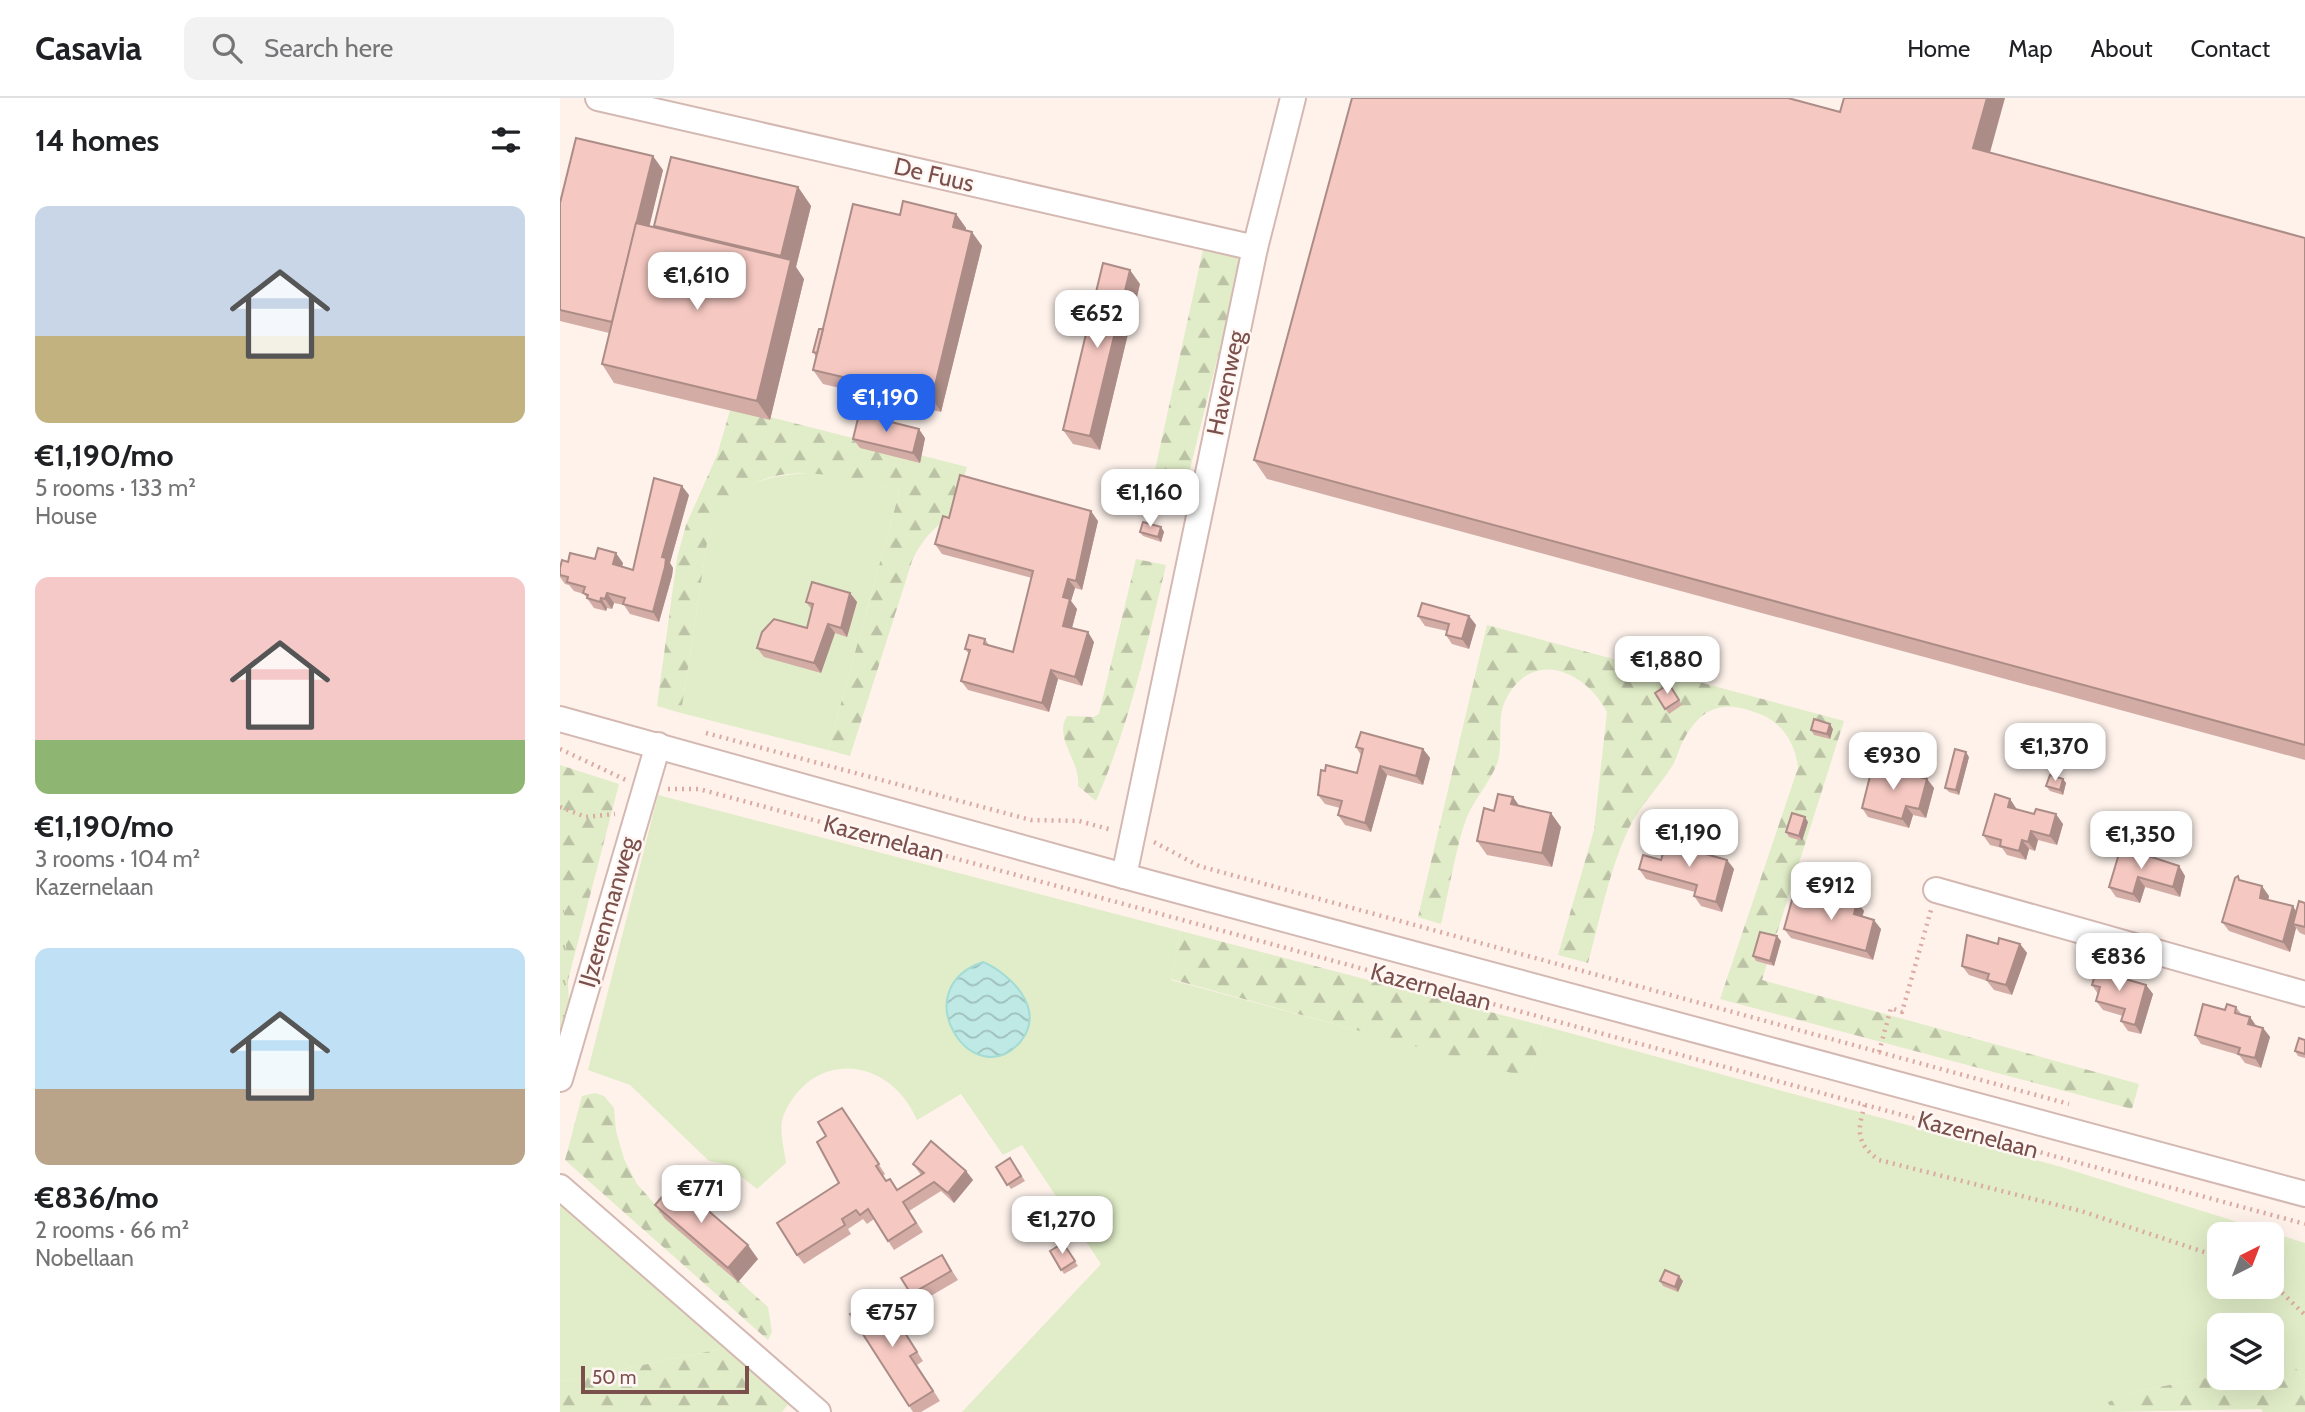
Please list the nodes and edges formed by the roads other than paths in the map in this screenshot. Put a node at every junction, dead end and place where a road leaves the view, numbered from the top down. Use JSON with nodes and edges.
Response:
{"nodes":[{"id":1,"x":1293,"y":98,"type":"edge"},
{"id":2,"x":609,"y":99,"type":"edge"},
{"id":3,"x":1255,"y":248,"type":"junction"},
{"id":4,"x":560,"y":719,"type":"edge"},
{"id":5,"x":658,"y":745,"type":"junction"},
{"id":6,"x":1124,"y":876,"type":"junction"},
{"id":7,"x":1937,"y":890,"type":"road end"},
{"id":8,"x":2305,"y":993,"type":"edge"},
{"id":9,"x":560,"y":1079,"type":"edge"},
{"id":10,"x":560,"y":1187,"type":"edge"},
{"id":11,"x":2305,"y":1194,"type":"edge"},
{"id":12,"x":818,"y":1412,"type":"edge"}],
"edges":[{"from":1,"to":3,"type":"street","name":"Havenweg"},
{"from":2,"to":3,"type":"street","name":"De Fuus"},
{"from":3,"to":6,"type":"street","name":"Havenweg"},
{"from":4,"to":5,"type":"street","name":"Kazernelaan"},
{"from":5,"to":6,"type":"street","name":"Kazernelaan"},
{"from":5,"to":9,"type":"street","name":"IJzerenmanweg"},
{"from":6,"to":11,"type":"street","name":"Kazernelaan"},
{"from":7,"to":8,"type":"street"},
{"from":10,"to":12,"type":"street"}]}
